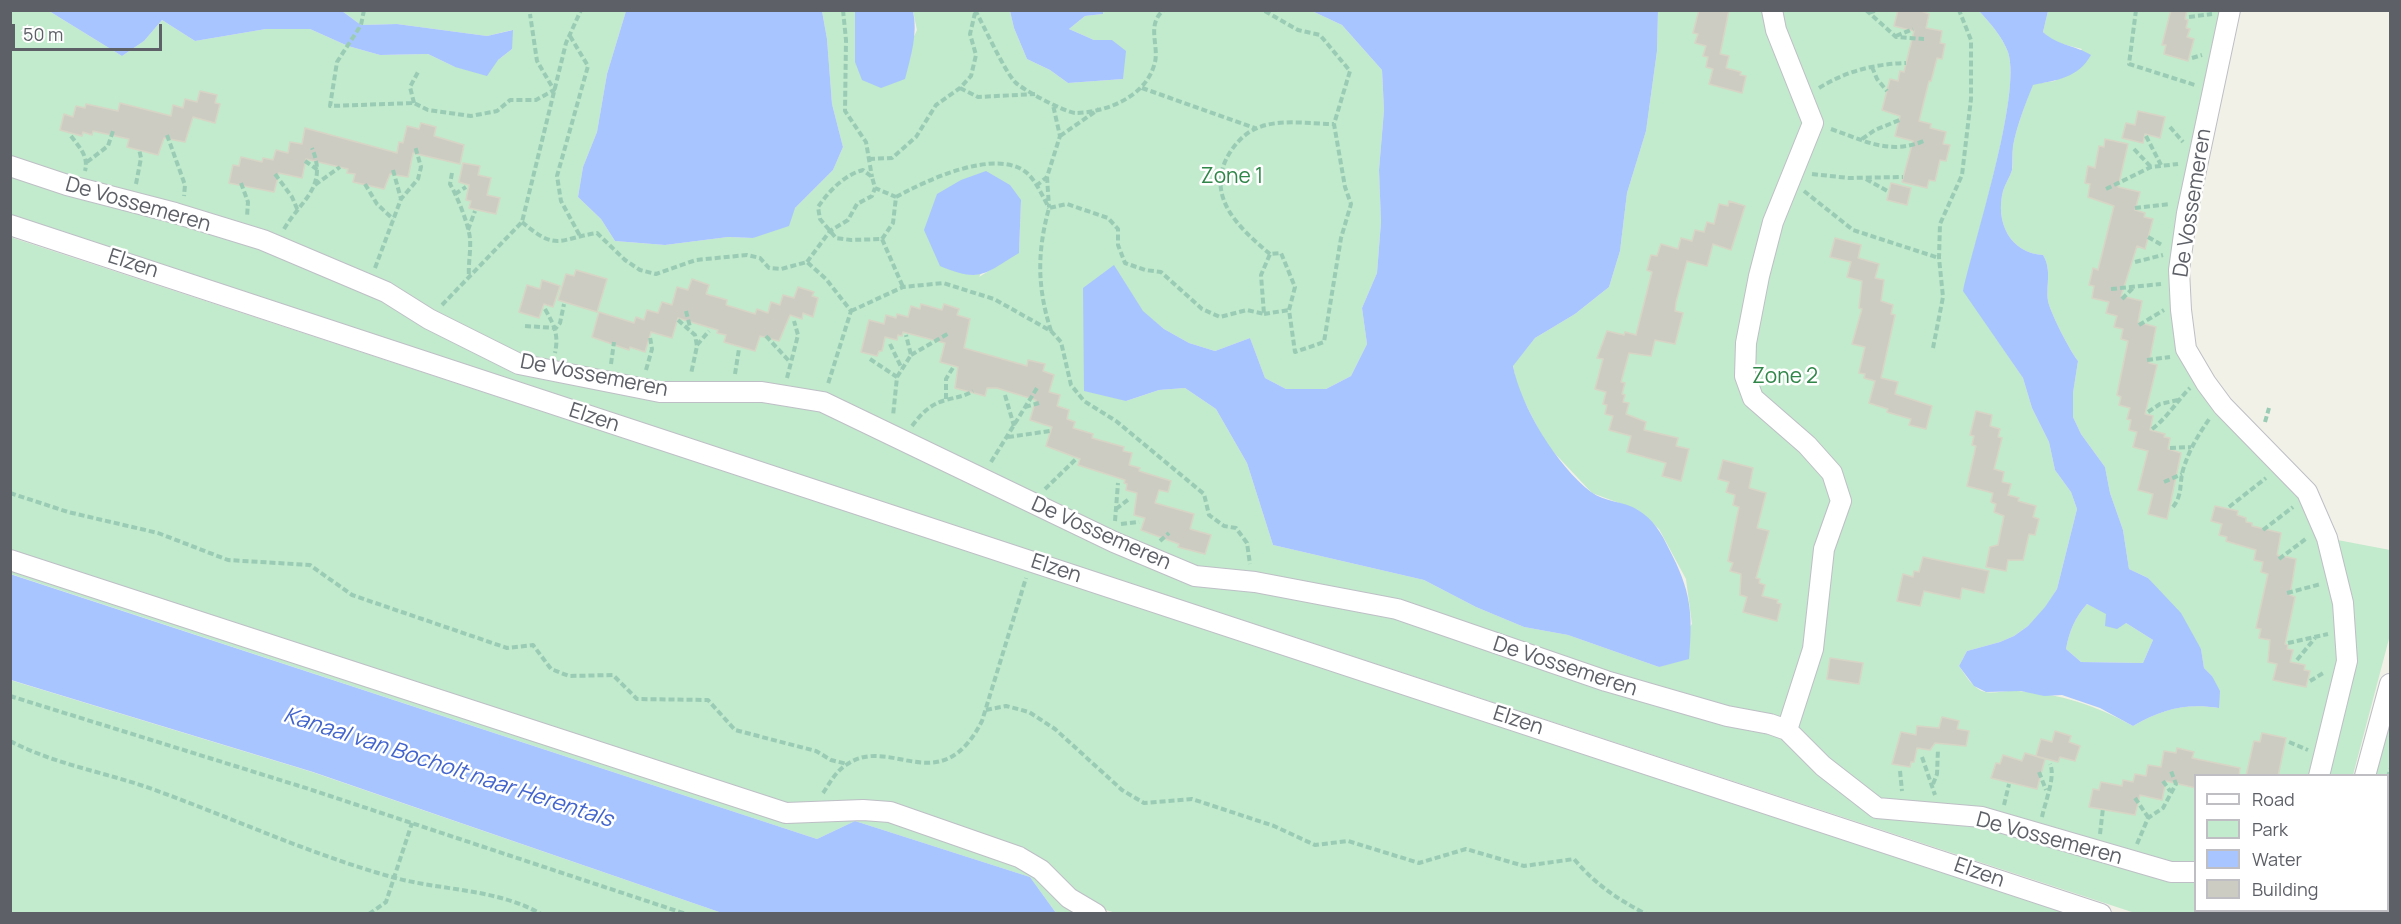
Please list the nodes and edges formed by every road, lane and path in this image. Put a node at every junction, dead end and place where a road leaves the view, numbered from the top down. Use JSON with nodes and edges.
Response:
{"nodes":[{"id":1,"x":364,"y":10,"type":"edge"},
{"id":2,"x":581,"y":10,"type":"edge"},
{"id":3,"x":843,"y":10,"type":"edge"},
{"id":4,"x":1164,"y":10,"type":"edge"},
{"id":5,"x":1263,"y":10,"type":"edge"},
{"id":6,"x":1772,"y":10,"type":"edge"},
{"id":7,"x":1877,"y":10,"type":"edge"},
{"id":8,"x":1959,"y":10,"type":"edge"},
{"id":9,"x":2136,"y":10,"type":"edge"},
{"id":10,"x":2230,"y":10,"type":"edge"},
{"id":11,"x":975,"y":11,"type":"edge"},
{"id":12,"x":1867,"y":12,"type":"edge"},
{"id":13,"x":530,"y":14,"type":"dead end"},
{"id":14,"x":1913,"y":29,"type":"dead end"},
{"id":15,"x":570,"y":36,"type":"junction"},
{"id":16,"x":1896,"y":37,"type":"junction"},
{"id":17,"x":1924,"y":39,"type":"dead end"},
{"id":18,"x":1906,"y":63,"type":"dead end"},
{"id":19,"x":1872,"y":67,"type":"junction"},
{"id":20,"x":418,"y":72,"type":"dead end"},
{"id":21,"x":960,"y":88,"type":"junction"},
{"id":22,"x":1142,"y":88,"type":"junction"},
{"id":23,"x":554,"y":90,"type":"junction"},
{"id":24,"x":2213,"y":90,"type":"junction"},
{"id":25,"x":1887,"y":91,"type":"dead end"},
{"id":26,"x":1035,"y":94,"type":"junction"},
{"id":27,"x":1803,"y":98,"type":"junction"},
{"id":28,"x":414,"y":104,"type":"junction"},
{"id":29,"x":1053,"y":104,"type":"junction"},
{"id":30,"x":1101,"y":108,"type":"junction"},
{"id":31,"x":1902,"y":119,"type":"dead end"},
{"id":32,"x":1813,"y":123,"type":"junction"},
{"id":33,"x":1334,"y":124,"type":"junction"},
{"id":34,"x":1256,"y":128,"type":"junction"},
{"id":35,"x":113,"y":131,"type":"dead end"},
{"id":36,"x":167,"y":135,"type":"dead end"},
{"id":37,"x":71,"y":136,"type":"dead end"},
{"id":38,"x":1060,"y":136,"type":"junction"},
{"id":39,"x":2146,"y":136,"type":"dead end"},
{"id":40,"x":1862,"y":140,"type":"junction"},
{"id":41,"x":1926,"y":140,"type":"dead end"},
{"id":42,"x":415,"y":146,"type":"dead end"},
{"id":43,"x":312,"y":148,"type":"dead end"},
{"id":44,"x":139,"y":149,"type":"dead end"},
{"id":45,"x":2134,"y":149,"type":"dead end"},
{"id":46,"x":869,"y":159,"type":"junction"},
{"id":47,"x":304,"y":161,"type":"dead end"},
{"id":48,"x":87,"y":162,"type":"junction"},
{"id":49,"x":2197,"y":163,"type":"junction"},
{"id":50,"x":2161,"y":165,"type":"junction"},
{"id":51,"x":10,"y":166,"type":"edge"},
{"id":52,"x":340,"y":167,"type":"dead end"},
{"id":53,"x":2151,"y":167,"type":"junction"},
{"id":54,"x":318,"y":170,"type":"junction"},
{"id":55,"x":393,"y":170,"type":"dead end"},
{"id":56,"x":452,"y":173,"type":"dead end"},
{"id":57,"x":275,"y":174,"type":"dead end"},
{"id":58,"x":1792,"y":175,"type":"junction"},
{"id":59,"x":872,"y":177,"type":"junction"},
{"id":60,"x":1047,"y":177,"type":"junction"},
{"id":61,"x":1903,"y":177,"type":"dead end"},
{"id":62,"x":1864,"y":178,"type":"junction"},
{"id":63,"x":241,"y":183,"type":"dead end"},
{"id":64,"x":365,"y":184,"type":"dead end"},
{"id":65,"x":315,"y":185,"type":"junction"},
{"id":66,"x":1036,"y":186,"type":"junction"},
{"id":67,"x":466,"y":187,"type":"dead end"},
{"id":68,"x":875,"y":188,"type":"junction"},
{"id":69,"x":81,"y":189,"type":"junction"},
{"id":70,"x":2106,"y":189,"type":"dead end"},
{"id":71,"x":1889,"y":192,"type":"dead end"},
{"id":72,"x":455,"y":194,"type":"junction"},
{"id":73,"x":896,"y":197,"type":"junction"},
{"id":74,"x":401,"y":200,"type":"junction"},
{"id":75,"x":132,"y":202,"type":"junction"},
{"id":76,"x":2189,"y":205,"type":"junction"},
{"id":77,"x":1049,"y":208,"type":"junction"},
{"id":78,"x":2135,"y":208,"type":"dead end"},
{"id":79,"x":298,"y":211,"type":"junction"},
{"id":80,"x":475,"y":211,"type":"dead end"},
{"id":81,"x":179,"y":214,"type":"junction"},
{"id":82,"x":393,"y":219,"type":"junction"},
{"id":83,"x":522,"y":222,"type":"junction"},
{"id":84,"x":10,"y":225,"type":"edge"},
{"id":85,"x":468,"y":230,"type":"junction"},
{"id":86,"x":830,"y":231,"type":"junction"},
{"id":87,"x":245,"y":235,"type":"junction"},
{"id":88,"x":580,"y":236,"type":"junction"},
{"id":89,"x":2148,"y":237,"type":"dead end"},
{"id":90,"x":882,"y":239,"type":"junction"},
{"id":91,"x":275,"y":246,"type":"junction"},
{"id":92,"x":2176,"y":251,"type":"junction"},
{"id":93,"x":1270,"y":254,"type":"junction"},
{"id":94,"x":1938,"y":258,"type":"junction"},
{"id":95,"x":807,"y":262,"type":"junction"},
{"id":96,"x":2134,"y":262,"type":"dead end"},
{"id":97,"x":469,"y":277,"type":"junction"},
{"id":98,"x":2180,"y":282,"type":"junction"},
{"id":99,"x":369,"y":285,"type":"junction"},
{"id":100,"x":903,"y":287,"type":"junction"},
{"id":101,"x":2134,"y":287,"type":"junction"},
{"id":102,"x":2111,"y":290,"type":"dead end"},
{"id":103,"x":2122,"y":299,"type":"dead end"},
{"id":104,"x":2181,"y":303,"type":"junction"},
{"id":105,"x":564,"y":304,"type":"dead end"},
{"id":106,"x":545,"y":309,"type":"dead end"},
{"id":107,"x":851,"y":310,"type":"junction"},
{"id":108,"x":1289,"y":310,"type":"junction"},
{"id":109,"x":686,"y":311,"type":"dead end"},
{"id":110,"x":1264,"y":314,"type":"junction"},
{"id":111,"x":429,"y":319,"type":"junction"},
{"id":112,"x":678,"y":320,"type":"dead end"},
{"id":113,"x":794,"y":321,"type":"dead end"},
{"id":114,"x":2139,"y":325,"type":"dead end"},
{"id":115,"x":525,"y":326,"type":"dead end"},
{"id":116,"x":556,"y":328,"type":"junction"},
{"id":117,"x":689,"y":328,"type":"junction"},
{"id":118,"x":709,"y":331,"type":"dead end"},
{"id":119,"x":1051,"y":331,"type":"junction"},
{"id":120,"x":949,"y":333,"type":"dead end"},
{"id":121,"x":906,"y":335,"type":"dead end"},
{"id":122,"x":766,"y":336,"type":"dead end"},
{"id":123,"x":650,"y":337,"type":"dead end"},
{"id":124,"x":890,"y":344,"type":"dead end"},
{"id":125,"x":697,"y":346,"type":"junction"},
{"id":126,"x":1934,"y":348,"type":"dead end"},
{"id":127,"x":911,"y":355,"type":"junction"},
{"id":128,"x":870,"y":359,"type":"dead end"},
{"id":129,"x":790,"y":363,"type":"junction"},
{"id":130,"x":954,"y":366,"type":"dead end"},
{"id":131,"x":902,"y":369,"type":"junction"},
{"id":132,"x":552,"y":371,"type":"junction"},
{"id":133,"x":2202,"y":376,"type":"junction"},
{"id":134,"x":897,"y":377,"type":"junction"},
{"id":135,"x":641,"y":388,"type":"junction"},
{"id":136,"x":1037,"y":388,"type":"dead end"},
{"id":137,"x":687,"y":392,"type":"junction"},
{"id":138,"x":973,"y":392,"type":"dead end"},
{"id":139,"x":1005,"y":395,"type":"dead end"},
{"id":140,"x":784,"y":396,"type":"junction"},
{"id":141,"x":946,"y":399,"type":"junction"},
{"id":142,"x":2178,"y":400,"type":"junction"},
{"id":143,"x":823,"y":402,"type":"junction"},
{"id":144,"x":2221,"y":403,"type":"junction"},
{"id":145,"x":1039,"y":404,"type":"dead end"},
{"id":146,"x":1024,"y":408,"type":"junction"},
{"id":147,"x":2148,"y":412,"type":"dead end"},
{"id":148,"x":1014,"y":427,"type":"junction"},
{"id":149,"x":2152,"y":429,"type":"dead end"},
{"id":150,"x":1050,"y":431,"type":"dead end"},
{"id":151,"x":895,"y":435,"type":"junction"},
{"id":152,"x":1008,"y":437,"type":"junction"},
{"id":153,"x":2191,"y":447,"type":"junction"},
{"id":154,"x":2170,"y":448,"type":"dead end"},
{"id":155,"x":1076,"y":459,"type":"dead end"},
{"id":156,"x":2281,"y":465,"type":"junction"},
{"id":157,"x":2182,"y":474,"type":"junction"},
{"id":158,"x":981,"y":478,"type":"junction"},
{"id":159,"x":2164,"y":482,"type":"dead end"},
{"id":160,"x":1118,"y":483,"type":"dead end"},
{"id":161,"x":10,"y":493,"type":"edge"},
{"id":162,"x":2308,"y":494,"type":"junction"},
{"id":163,"x":1129,"y":499,"type":"dead end"},
{"id":164,"x":1034,"y":504,"type":"junction"},
{"id":165,"x":2173,"y":507,"type":"dead end"},
{"id":166,"x":2229,"y":507,"type":"dead end"},
{"id":167,"x":1115,"y":509,"type":"junction"},
{"id":168,"x":1139,"y":522,"type":"dead end"},
{"id":169,"x":2322,"y":527,"type":"junction"},
{"id":170,"x":2263,"y":530,"type":"dead end"},
{"id":171,"x":2279,"y":559,"type":"dead end"},
{"id":172,"x":10,"y":560,"type":"edge"},
{"id":173,"x":1031,"y":561,"type":"junction"},
{"id":174,"x":2337,"y":578,"type":"junction"},
{"id":175,"x":1252,"y":582,"type":"junction"},
{"id":176,"x":2287,"y":593,"type":"dead end"},
{"id":177,"x":2345,"y":629,"type":"junction"},
{"id":178,"x":2315,"y":638,"type":"junction"},
{"id":179,"x":2288,"y":643,"type":"dead end"},
{"id":180,"x":2297,"y":660,"type":"dead end"},
{"id":181,"x":2391,"y":684,"type":"edge"},
{"id":182,"x":10,"y":696,"type":"edge"},
{"id":183,"x":986,"y":710,"type":"junction"},
{"id":184,"x":1786,"y":730,"type":"junction"},
{"id":185,"x":10,"y":741,"type":"edge"},
{"id":186,"x":1938,"y":749,"type":"dead end"},
{"id":187,"x":1922,"y":757,"type":"dead end"},
{"id":188,"x":847,"y":764,"type":"junction"},
{"id":189,"x":2050,"y":764,"type":"dead end"},
{"id":190,"x":2172,"y":771,"type":"dead end"},
{"id":191,"x":2039,"y":772,"type":"dead end"},
{"id":192,"x":2319,"y":774,"type":"edge"},
{"id":193,"x":2365,"y":774,"type":"edge"},
{"id":194,"x":2163,"y":782,"type":"dead end"},
{"id":195,"x":1933,"y":785,"type":"junction"},
{"id":196,"x":2047,"y":790,"type":"junction"},
{"id":197,"x":2170,"y":791,"type":"junction"},
{"id":198,"x":2135,"y":798,"type":"dead end"},
{"id":199,"x":1939,"y":813,"type":"junction"},
{"id":200,"x":804,"y":814,"type":"junction"},
{"id":201,"x":2148,"y":818,"type":"junction"},
{"id":202,"x":412,"y":823,"type":"junction"},
{"id":203,"x":2039,"y":836,"type":"junction"},
{"id":204,"x":2130,"y":861,"type":"junction"},
{"id":205,"x":2194,"y":872,"type":"edge"},
{"id":206,"x":393,"y":878,"type":"junction"},
{"id":207,"x":369,"y":914,"type":"edge"},
{"id":208,"x":541,"y":914,"type":"edge"},
{"id":209,"x":686,"y":914,"type":"edge"},
{"id":210,"x":1096,"y":914,"type":"edge"},
{"id":211,"x":1646,"y":914,"type":"edge"},
{"id":212,"x":2101,"y":914,"type":"edge"}],
"edges":[{"from":1,"to":28,"type":"path"},
{"from":2,"to":15,"type":"path"},
{"from":3,"to":46,"type":"path"},
{"from":4,"to":22,"type":"path"},
{"from":5,"to":33,"type":"path"},
{"from":6,"to":27,"type":"street"},
{"from":7,"to":12,"type":"path"},
{"from":8,"to":94,"type":"path"},
{"from":9,"to":24,"type":"path"},
{"from":10,"to":24,"type":"street","name":"De Vossemeren"},
{"from":11,"to":21,"type":"path"},
{"from":11,"to":26,"type":"path"},
{"from":12,"to":16,"type":"path"},
{"from":13,"to":23,"type":"path"},
{"from":14,"to":16,"type":"path"},
{"from":15,"to":23,"type":"path"},
{"from":15,"to":88,"type":"path"},
{"from":16,"to":17,"type":"path"},
{"from":18,"to":19,"type":"path"},
{"from":19,"to":25,"type":"path"},
{"from":19,"to":27,"type":"path"},
{"from":20,"to":28,"type":"path"},
{"from":21,"to":26,"type":"path"},
{"from":21,"to":46,"type":"path"},
{"from":22,"to":30,"type":"path"},
{"from":22,"to":34,"type":"path"},
{"from":23,"to":28,"type":"path"},
{"from":23,"to":83,"type":"path"},
{"from":24,"to":49,"type":"street","name":"De Vossemeren"},
{"from":26,"to":29,"type":"path"},
{"from":27,"to":32,"type":"street"},
{"from":29,"to":30,"type":"path"},
{"from":29,"to":38,"type":"path"},
{"from":30,"to":38,"type":"path"},
{"from":31,"to":40,"type":"path"},
{"from":32,"to":40,"type":"path"},
{"from":32,"to":58,"type":"street"},
{"from":33,"to":34,"type":"path"},
{"from":33,"to":108,"type":"path"},
{"from":34,"to":93,"type":"path"},
{"from":35,"to":48,"type":"path"},
{"from":36,"to":81,"type":"path"},
{"from":37,"to":48,"type":"path"},
{"from":38,"to":60,"type":"path"},
{"from":39,"to":50,"type":"path"},
{"from":40,"to":41,"type":"path"},
{"from":42,"to":74,"type":"path"},
{"from":43,"to":54,"type":"path"},
{"from":44,"to":75,"type":"path"},
{"from":45,"to":53,"type":"path"},
{"from":46,"to":59,"type":"path"},
{"from":47,"to":54,"type":"path"},
{"from":48,"to":69,"type":"path"},
{"from":49,"to":50,"type":"path"},
{"from":49,"to":76,"type":"street","name":"De Vossemeren"},
{"from":50,"to":53,"type":"path"},
{"from":51,"to":69,"type":"street","name":"De Vossemeren"},
{"from":52,"to":65,"type":"path"},
{"from":53,"to":70,"type":"path"},
{"from":54,"to":65,"type":"path"},
{"from":55,"to":74,"type":"path"},
{"from":56,"to":72,"type":"path"},
{"from":57,"to":79,"type":"path"},
{"from":58,"to":62,"type":"path"},
{"from":58,"to":94,"type":"path"},
{"from":58,"to":184,"type":"street"},
{"from":59,"to":68,"type":"path"},
{"from":59,"to":86,"type":"path"},
{"from":60,"to":66,"type":"path"},
{"from":60,"to":77,"type":"path"},
{"from":61,"to":62,"type":"path"},
{"from":62,"to":71,"type":"path"},
{"from":63,"to":87,"type":"path"},
{"from":64,"to":82,"type":"path"},
{"from":65,"to":79,"type":"path"},
{"from":66,"to":73,"type":"path"},
{"from":66,"to":77,"type":"path"},
{"from":67,"to":72,"type":"path"},
{"from":68,"to":73,"type":"path"},
{"from":68,"to":86,"type":"path"},
{"from":69,"to":75,"type":"street","name":"De Vossemeren"},
{"from":72,"to":85,"type":"path"},
{"from":73,"to":90,"type":"path"},
{"from":74,"to":82,"type":"path"},
{"from":75,"to":81,"type":"street","name":"De Vossemeren"},
{"from":76,"to":78,"type":"path"},
{"from":76,"to":92,"type":"street","name":"De Vossemeren"},
{"from":77,"to":110,"type":"path"},
{"from":77,"to":119,"type":"path"},
{"from":79,"to":91,"type":"path"},
{"from":80,"to":85,"type":"path"},
{"from":81,"to":87,"type":"street","name":"De Vossemeren"},
{"from":82,"to":99,"type":"path"},
{"from":83,"to":88,"type":"path"},
{"from":83,"to":97,"type":"path"},
{"from":84,"to":173,"type":"street","name":"Elzen"},
{"from":85,"to":97,"type":"path"},
{"from":86,"to":90,"type":"path"},
{"from":86,"to":95,"type":"path"},
{"from":87,"to":91,"type":"street","name":"De Vossemeren"},
{"from":88,"to":95,"type":"path"},
{"from":89,"to":92,"type":"path"},
{"from":90,"to":100,"type":"path"},
{"from":91,"to":99,"type":"street","name":"De Vossemeren"},
{"from":92,"to":96,"type":"path"},
{"from":92,"to":98,"type":"street","name":"De Vossemeren"},
{"from":93,"to":108,"type":"path"},
{"from":93,"to":110,"type":"path"},
{"from":94,"to":126,"type":"path"},
{"from":95,"to":107,"type":"path"},
{"from":97,"to":111,"type":"path"},
{"from":98,"to":101,"type":"path"},
{"from":98,"to":104,"type":"street","name":"De Vossemeren"},
{"from":99,"to":111,"type":"street","name":"De Vossemeren"},
{"from":100,"to":107,"type":"path"},
{"from":100,"to":119,"type":"path"},
{"from":101,"to":102,"type":"path"},
{"from":101,"to":103,"type":"path"},
{"from":104,"to":114,"type":"path"},
{"from":104,"to":133,"type":"street","name":"De Vossemeren"},
{"from":105,"to":116,"type":"path"},
{"from":106,"to":116,"type":"path"},
{"from":107,"to":143,"type":"path"},
{"from":108,"to":110,"type":"path"},
{"from":109,"to":117,"type":"path"},
{"from":111,"to":132,"type":"street","name":"De Vossemeren"},
{"from":112,"to":117,"type":"path"},
{"from":113,"to":129,"type":"path"},
{"from":115,"to":116,"type":"path"},
{"from":116,"to":132,"type":"path"},
{"from":117,"to":125,"type":"path"},
{"from":118,"to":125,"type":"path"},
{"from":119,"to":175,"type":"path"},
{"from":120,"to":127,"type":"path"},
{"from":121,"to":127,"type":"path"},
{"from":122,"to":129,"type":"path"},
{"from":123,"to":135,"type":"path"},
{"from":124,"to":131,"type":"path"},
{"from":125,"to":137,"type":"path"},
{"from":127,"to":131,"type":"path"},
{"from":128,"to":134,"type":"path"},
{"from":129,"to":140,"type":"path"},
{"from":130,"to":141,"type":"path"},
{"from":131,"to":134,"type":"path"},
{"from":132,"to":135,"type":"street","name":"De Vossemeren"},
{"from":133,"to":142,"type":"path"},
{"from":133,"to":144,"type":"street","name":"De Vossemeren"},
{"from":134,"to":151,"type":"path"},
{"from":135,"to":137,"type":"street","name":"De Vossemeren"},
{"from":136,"to":146,"type":"path"},
{"from":137,"to":140,"type":"street","name":"De Vossemeren"},
{"from":138,"to":141,"type":"path"},
{"from":139,"to":148,"type":"path"},
{"from":140,"to":143,"type":"street","name":"De Vossemeren"},
{"from":141,"to":151,"type":"path"},
{"from":142,"to":147,"type":"path"},
{"from":142,"to":149,"type":"path"},
{"from":143,"to":151,"type":"street","name":"De Vossemeren"},
{"from":144,"to":153,"type":"path"},
{"from":144,"to":156,"type":"street","name":"De Vossemeren"},
{"from":145,"to":146,"type":"path"},
{"from":146,"to":148,"type":"path"},
{"from":148,"to":152,"type":"path"},
{"from":150,"to":152,"type":"path"},
{"from":151,"to":158,"type":"street","name":"De Vossemeren"},
{"from":152,"to":158,"type":"path"},
{"from":153,"to":154,"type":"path"},
{"from":153,"to":157,"type":"path"},
{"from":155,"to":164,"type":"path"},
{"from":156,"to":162,"type":"street","name":"De Vossemeren"},
{"from":156,"to":166,"type":"path"},
{"from":157,"to":159,"type":"path"},
{"from":157,"to":165,"type":"path"},
{"from":158,"to":164,"type":"street","name":"De Vossemeren"},
{"from":160,"to":167,"type":"path"},
{"from":161,"to":188,"type":"path"},
{"from":162,"to":169,"type":"street","name":"De Vossemeren"},
{"from":162,"to":170,"type":"path"},
{"from":163,"to":167,"type":"path"},
{"from":164,"to":175,"type":"street","name":"De Vossemeren"},
{"from":167,"to":168,"type":"path"},
{"from":169,"to":171,"type":"path"},
{"from":169,"to":174,"type":"street","name":"De Vossemeren"},
{"from":172,"to":200,"type":"street"},
{"from":173,"to":183,"type":"path"},
{"from":173,"to":212,"type":"street","name":"Elzen"},
{"from":174,"to":176,"type":"path"},
{"from":174,"to":177,"type":"street","name":"De Vossemeren"},
{"from":175,"to":184,"type":"street","name":"De Vossemeren"},
{"from":177,"to":178,"type":"path"},
{"from":177,"to":192,"type":"street","name":"De Vossemeren"},
{"from":178,"to":179,"type":"path"},
{"from":178,"to":180,"type":"path"},
{"from":181,"to":193,"type":"street"},
{"from":182,"to":202,"type":"path"},
{"from":183,"to":188,"type":"path"},
{"from":183,"to":211,"type":"path"},
{"from":184,"to":199,"type":"street","name":"De Vossemeren"},
{"from":185,"to":206,"type":"path"},
{"from":186,"to":195,"type":"path"},
{"from":187,"to":195,"type":"path"},
{"from":188,"to":200,"type":"path"},
{"from":189,"to":196,"type":"path"},
{"from":190,"to":197,"type":"path"},
{"from":191,"to":196,"type":"path"},
{"from":194,"to":197,"type":"path"},
{"from":195,"to":199,"type":"path"},
{"from":196,"to":203,"type":"path"},
{"from":197,"to":201,"type":"path"},
{"from":198,"to":201,"type":"path"},
{"from":199,"to":203,"type":"street","name":"De Vossemeren"},
{"from":200,"to":210,"type":"street"},
{"from":201,"to":204,"type":"path"},
{"from":202,"to":206,"type":"path"},
{"from":202,"to":209,"type":"path"},
{"from":203,"to":204,"type":"street","name":"De Vossemeren"},
{"from":204,"to":205,"type":"street","name":"De Vossemeren"},
{"from":206,"to":207,"type":"path"},
{"from":206,"to":208,"type":"path"}]}
